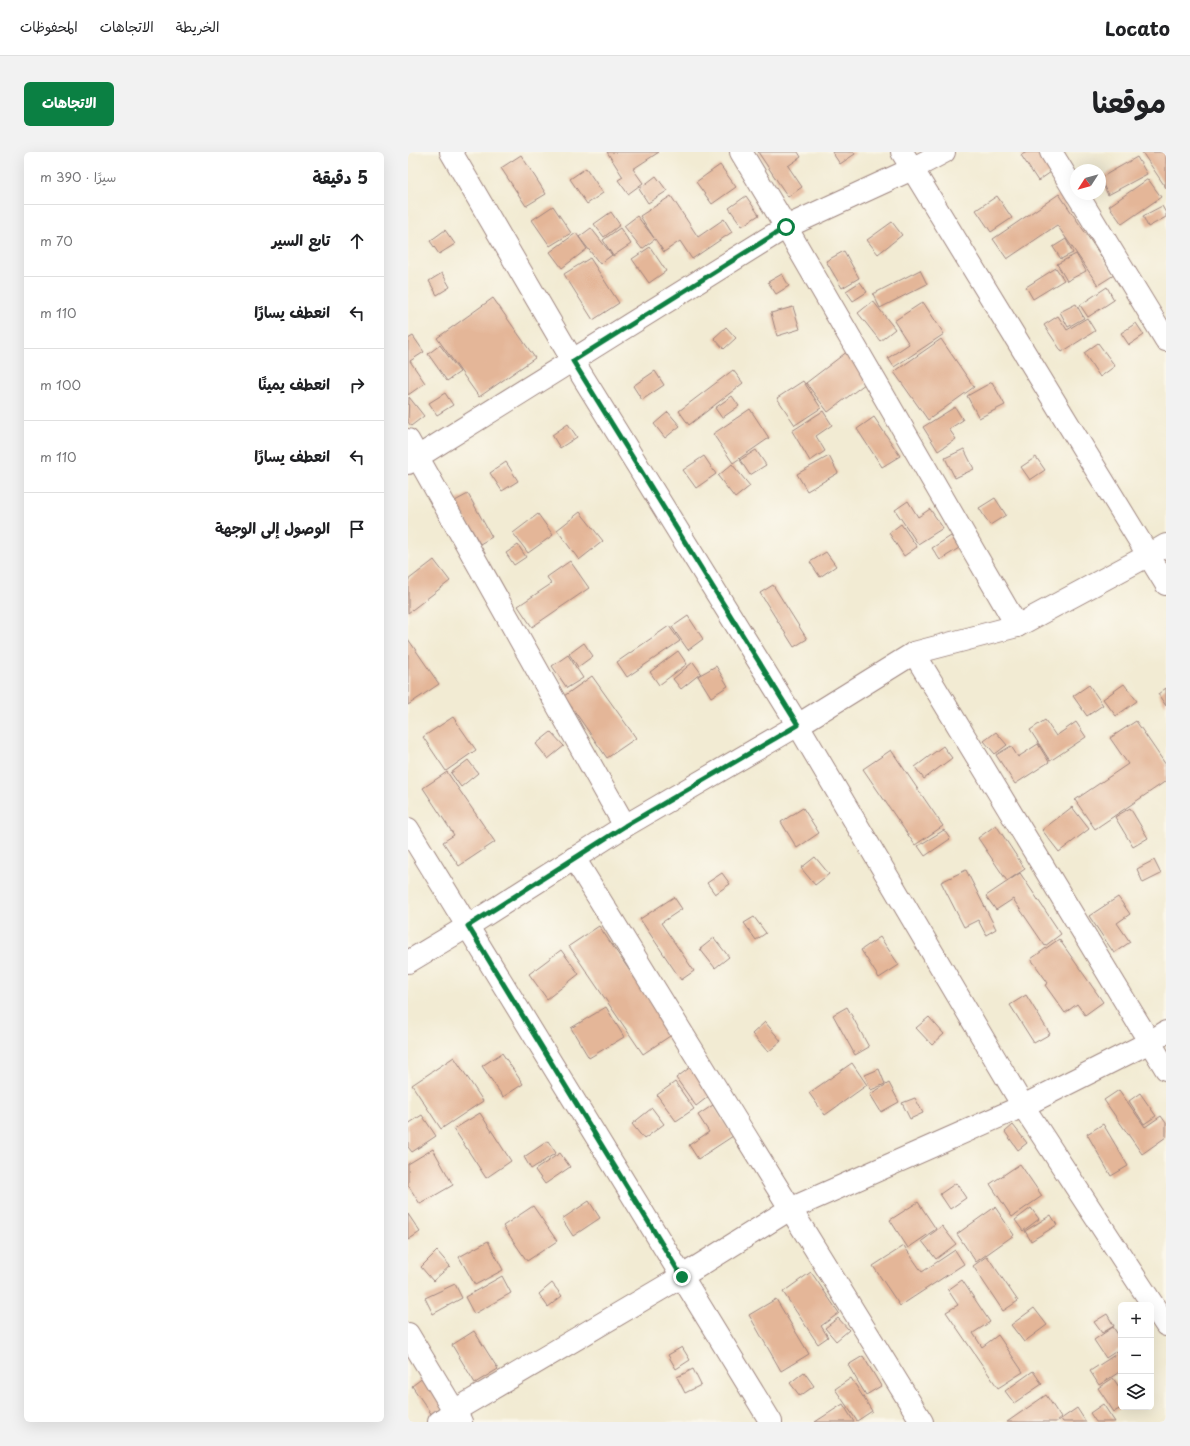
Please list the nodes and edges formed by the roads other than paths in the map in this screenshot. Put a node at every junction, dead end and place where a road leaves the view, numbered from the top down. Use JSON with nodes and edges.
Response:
{"nodes":[{"id":1,"x":451,"y":152,"type":"edge"},
{"id":2,"x":741,"y":152,"type":"edge"},
{"id":3,"x":944,"y":152,"type":"edge"},
{"id":4,"x":1051,"y":152,"type":"edge"},
{"id":5,"x":907,"y":160,"type":"edge"},
{"id":6,"x":1070,"y":183,"type":"edge"},
{"id":7,"x":1080,"y":200,"type":"edge"},
{"id":8,"x":786,"y":227,"type":"junction"},
{"id":9,"x":1166,"y":340,"type":"edge"},
{"id":10,"x":573,"y":361,"type":"junction"},
{"id":11,"x":411,"y":453,"type":"edge"},
{"id":12,"x":1157,"y":550,"type":"edge"},
{"id":13,"x":1166,"y":584,"type":"edge"},
{"id":14,"x":1017,"y":626,"type":"junction"},
{"id":15,"x":914,"y":653,"type":"junction"},
{"id":16,"x":798,"y":725,"type":"junction"},
{"id":17,"x":625,"y":826,"type":"junction"},
{"id":18,"x":408,"y":829,"type":"edge"},
{"id":19,"x":574,"y":858,"type":"junction"},
{"id":20,"x":468,"y":926,"type":"junction"},
{"id":21,"x":408,"y":962,"type":"edge"},
{"id":22,"x":1158,"y":1037,"type":"edge"},
{"id":23,"x":1166,"y":1069,"type":"edge"},
{"id":24,"x":1023,"y":1106,"type":"junction"},
{"id":25,"x":790,"y":1209,"type":"junction"},
{"id":26,"x":682,"y":1277,"type":"junction"},
{"id":27,"x":1166,"y":1325,"type":"edge"},
{"id":28,"x":408,"y":1334,"type":"edge"},
{"id":29,"x":451,"y":1418,"type":"edge"},
{"id":30,"x":771,"y":1422,"type":"edge"},
{"id":31,"x":922,"y":1422,"type":"edge"}],
"edges":[{"from":1,"to":10,"type":"street"},
{"from":2,"to":8,"type":"street"},
{"from":3,"to":5,"type":"street"},
{"from":4,"to":6,"type":"street"},
{"from":5,"to":8,"type":"street"},
{"from":5,"to":12,"type":"street"},
{"from":7,"to":9,"type":"street"},
{"from":8,"to":10,"type":"street"},
{"from":8,"to":14,"type":"street"},
{"from":10,"to":11,"type":"street"},
{"from":10,"to":16,"type":"street"},
{"from":11,"to":17,"type":"street"},
{"from":12,"to":13,"type":"street"},
{"from":12,"to":14,"type":"street"},
{"from":14,"to":15,"type":"street"},
{"from":15,"to":16,"type":"street"},
{"from":15,"to":22,"type":"street"},
{"from":16,"to":17,"type":"street"},
{"from":16,"to":24,"type":"street"},
{"from":17,"to":19,"type":"street"},
{"from":18,"to":20,"type":"street"},
{"from":19,"to":20,"type":"street"},
{"from":19,"to":25,"type":"street"},
{"from":20,"to":21,"type":"street"},
{"from":20,"to":26,"type":"street"},
{"from":22,"to":23,"type":"street"},
{"from":22,"to":24,"type":"street"},
{"from":24,"to":25,"type":"street"},
{"from":24,"to":27,"type":"street"},
{"from":25,"to":26,"type":"street"},
{"from":25,"to":31,"type":"street"},
{"from":26,"to":29,"type":"street"},
{"from":26,"to":30,"type":"street"},
{"from":28,"to":29,"type":"street"}]}
